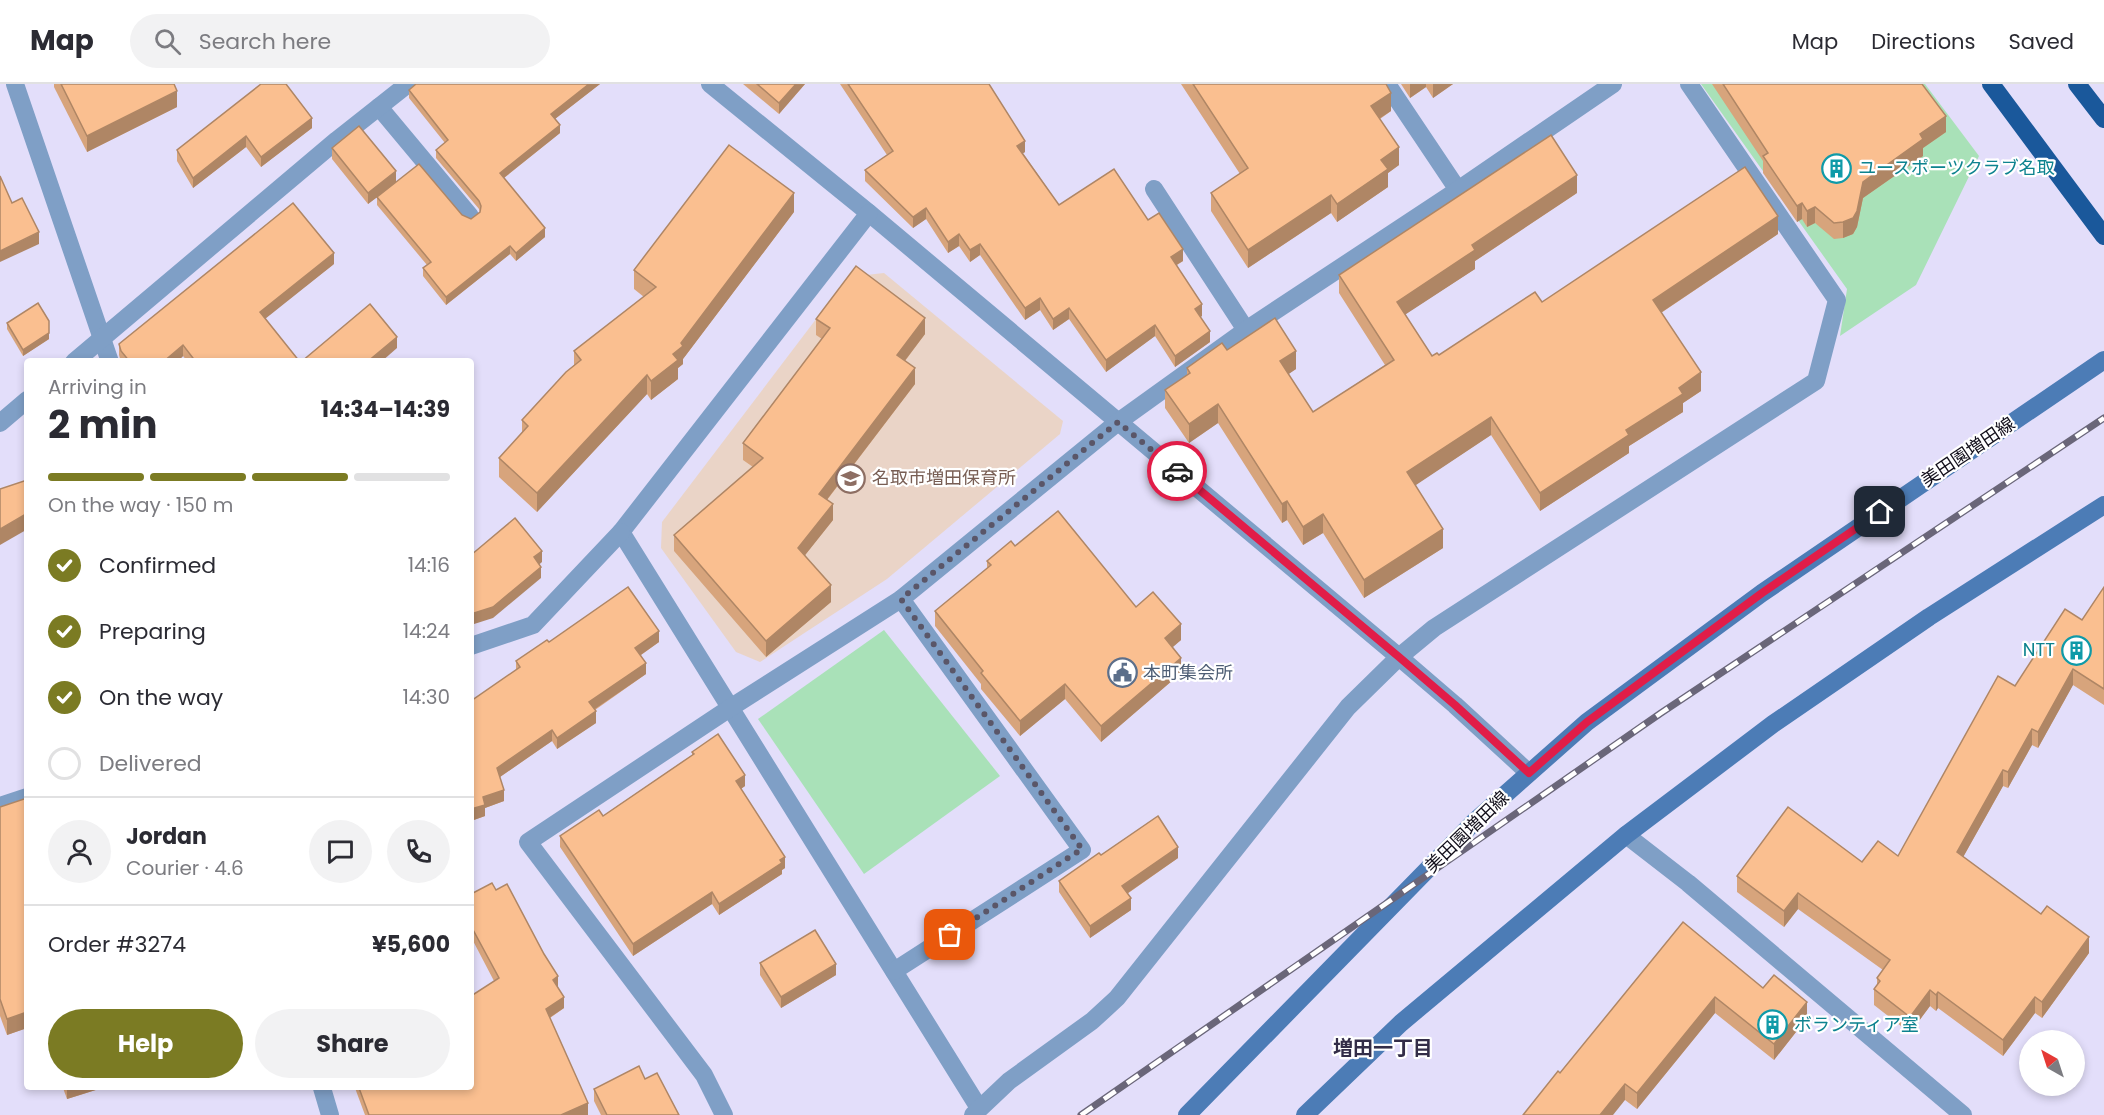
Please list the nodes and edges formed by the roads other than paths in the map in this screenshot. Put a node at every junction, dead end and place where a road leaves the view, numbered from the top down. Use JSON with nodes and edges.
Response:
{"nodes":[{"id":1,"x":15,"y":84,"type":"edge"},
{"id":2,"x":408,"y":84,"type":"edge"},
{"id":3,"x":710,"y":84,"type":"edge"},
{"id":4,"x":1387,"y":84,"type":"edge"},
{"id":5,"x":1613,"y":84,"type":"edge"},
{"id":6,"x":1689,"y":84,"type":"edge"},
{"id":7,"x":1991,"y":84,"type":"edge"},
{"id":8,"x":2077,"y":84,"type":"edge"},
{"id":9,"x":379,"y":107,"type":"junction"},
{"id":10,"x":2104,"y":119,"type":"edge"},
{"id":11,"x":1154,"y":189,"type":"dead end"},
{"id":12,"x":1458,"y":190,"type":"junction"},
{"id":13,"x":869,"y":213,"type":"junction"},
{"id":14,"x":470,"y":216,"type":"edge"},
{"id":15,"x":2104,"y":236,"type":"edge"},
{"id":16,"x":1246,"y":330,"type":"junction"},
{"id":17,"x":103,"y":337,"type":"junction"},
{"id":18,"x":79,"y":358,"type":"edge"},
{"id":19,"x":109,"y":358,"type":"edge"},
{"id":20,"x":2104,"y":360,"type":"edge"},
{"id":21,"x":24,"y":403,"type":"edge"},
{"id":22,"x":1118,"y":422,"type":"junction"},
{"id":23,"x":0,"y":423,"type":"edge"},
{"id":24,"x":2104,"y":505,"type":"edge"},
{"id":25,"x":621,"y":532,"type":"junction"},
{"id":26,"x":901,"y":599,"type":"junction"},
{"id":27,"x":474,"y":645,"type":"edge"},
{"id":28,"x":1399,"y":657,"type":"junction"},
{"id":29,"x":730,"y":708,"type":"junction"},
{"id":30,"x":1529,"y":773,"type":"junction"},
{"id":31,"x":24,"y":798,"type":"edge"},
{"id":32,"x":0,"y":806,"type":"edge"},
{"id":33,"x":1626,"y":835,"type":"junction"},
{"id":34,"x":894,"y":972,"type":"junction"},
{"id":35,"x":323,"y":1090,"type":"edge"},
{"id":36,"x":976,"y":1112,"type":"edge"},
{"id":37,"x":330,"y":1115,"type":"edge"},
{"id":38,"x":724,"y":1115,"type":"edge"},
{"id":39,"x":1186,"y":1115,"type":"edge"},
{"id":40,"x":1305,"y":1115,"type":"edge"},
{"id":41,"x":1963,"y":1115,"type":"edge"}],
"edges":[{"from":1,"to":17,"type":"street"},
{"from":2,"to":9,"type":"street"},
{"from":3,"to":13,"type":"street"},
{"from":4,"to":12,"type":"street"},
{"from":5,"to":12,"type":"street"},
{"from":6,"to":28,"type":"street"},
{"from":7,"to":15,"type":"highway"},
{"from":8,"to":10,"type":"highway"},
{"from":9,"to":14,"type":"street"},
{"from":9,"to":17,"type":"street"},
{"from":11,"to":16,"type":"street"},
{"from":12,"to":16,"type":"street"},
{"from":13,"to":22,"type":"street"},
{"from":13,"to":25,"type":"street"},
{"from":16,"to":22,"type":"street"},
{"from":17,"to":18,"type":"street"},
{"from":17,"to":19,"type":"street"},
{"from":20,"to":30,"type":"main road","name":"美田園増田線"},
{"from":21,"to":23,"type":"street"},
{"from":22,"to":26,"type":"street"},
{"from":22,"to":28,"type":"street"},
{"from":24,"to":33,"type":"main road"},
{"from":25,"to":27,"type":"street"},
{"from":25,"to":29,"type":"street"},
{"from":26,"to":29,"type":"street"},
{"from":26,"to":34,"type":"street"},
{"from":28,"to":30,"type":"street"},
{"from":28,"to":36,"type":"street"},
{"from":29,"to":34,"type":"street"},
{"from":29,"to":38,"type":"street"},
{"from":30,"to":39,"type":"main road","name":"美田園増田線"},
{"from":31,"to":32,"type":"street"},
{"from":33,"to":40,"type":"main road"},
{"from":33,"to":41,"type":"street"},
{"from":34,"to":36,"type":"street"},
{"from":35,"to":37,"type":"street"}]}
